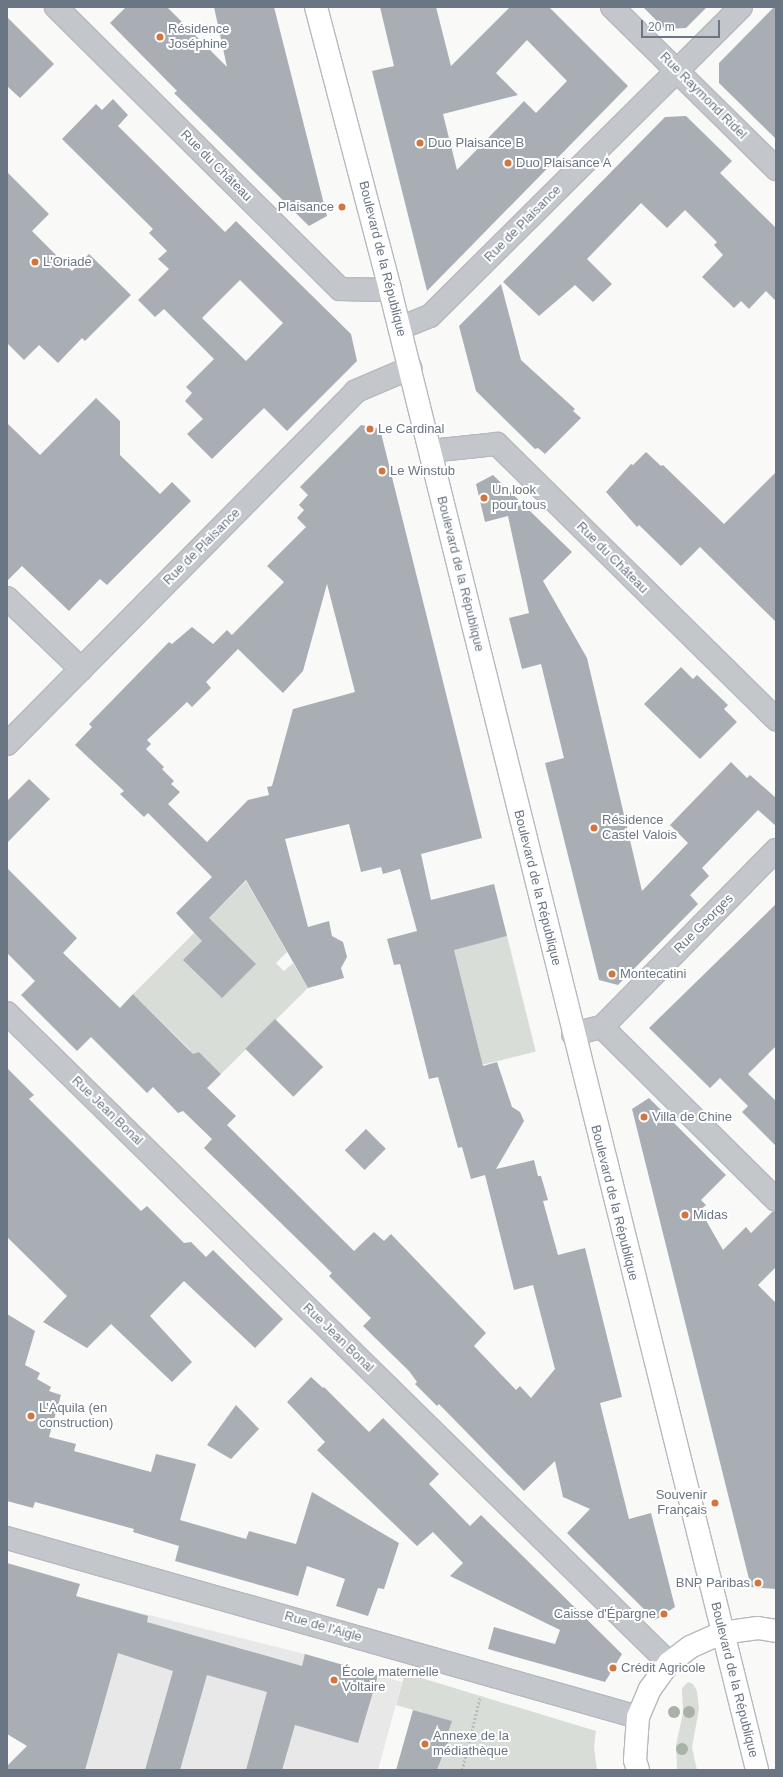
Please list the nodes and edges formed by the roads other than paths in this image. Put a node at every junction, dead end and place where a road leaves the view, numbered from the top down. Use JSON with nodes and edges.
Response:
{"nodes":[{"id":1,"x":56,"y":7,"type":"edge"},
{"id":2,"x":316,"y":7,"type":"edge"},
{"id":3,"x":612,"y":7,"type":"edge"},
{"id":4,"x":741,"y":7,"type":"edge"},
{"id":5,"x":676,"y":71,"type":"junction"},
{"id":6,"x":776,"y":169,"type":"edge"},
{"id":7,"x":390,"y":290,"type":"junction"},
{"id":8,"x":400,"y":328,"type":"junction"},
{"id":9,"x":410,"y":368,"type":"junction"},
{"id":10,"x":430,"y":451,"type":"junction"},
{"id":11,"x":7,"y":598,"type":"edge"},
{"id":12,"x":81,"y":669,"type":"junction"},
{"id":13,"x":776,"y":719,"type":"edge"},
{"id":14,"x":7,"y":744,"type":"edge"},
{"id":15,"x":776,"y":850,"type":"edge"},
{"id":16,"x":7,"y":1013,"type":"edge"},
{"id":17,"x":602,"y":1027,"type":"junction"},
{"id":18,"x":573,"y":1034,"type":"junction"},
{"id":19,"x":776,"y":1200,"type":"edge"},
{"id":20,"x":7,"y":1538,"type":"edge"},
{"id":21,"x":776,"y":1632,"type":"edge"},
{"id":22,"x":722,"y":1633,"type":"junction"},
{"id":23,"x":669,"y":1663,"type":"junction"},
{"id":24,"x":638,"y":1717,"type":"junction"},
{"id":25,"x":638,"y":1770,"type":"edge"},
{"id":26,"x":757,"y":1770,"type":"edge"}],
"edges":[{"from":1,"to":7,"type":"street","name":"Rue du Château"},
{"from":2,"to":7,"type":"main road","name":"Boulevard de la République"},
{"from":3,"to":5,"type":"street","name":"Rue Raymond Ridel"},
{"from":4,"to":5,"type":"street","name":"Rue de Plaisance"},
{"from":5,"to":6,"type":"street","name":"Rue Raymond Ridel"},
{"from":5,"to":8,"type":"street","name":"Rue de Plaisance"},
{"from":7,"to":8,"type":"main road","name":"Boulevard de la République"},
{"from":8,"to":9,"type":"main road","name":"Boulevard de la République"},
{"from":9,"to":10,"type":"main road","name":"Boulevard de la République"},
{"from":9,"to":12,"type":"street","name":"Rue de Plaisance"},
{"from":10,"to":13,"type":"street","name":"Rue du Château"},
{"from":10,"to":18,"type":"main road","name":"Boulevard de la République"},
{"from":11,"to":12,"type":"street"},
{"from":12,"to":14,"type":"street","name":"Rue de Plaisance"},
{"from":15,"to":17,"type":"street","name":"Rue Georges"},
{"from":16,"to":23,"type":"street","name":"Rue Jean Bonal"},
{"from":17,"to":18,"type":"street"},
{"from":17,"to":19,"type":"street"},
{"from":18,"to":22,"type":"main road","name":"Boulevard de la République"},
{"from":20,"to":24,"type":"street","name":"Rue de l'Aigle"},
{"from":21,"to":22,"type":"main road"},
{"from":22,"to":23,"type":"main road"},
{"from":22,"to":26,"type":"main road","name":"Boulevard de la République"},
{"from":23,"to":24,"type":"main road"},
{"from":24,"to":25,"type":"main road"}]}
